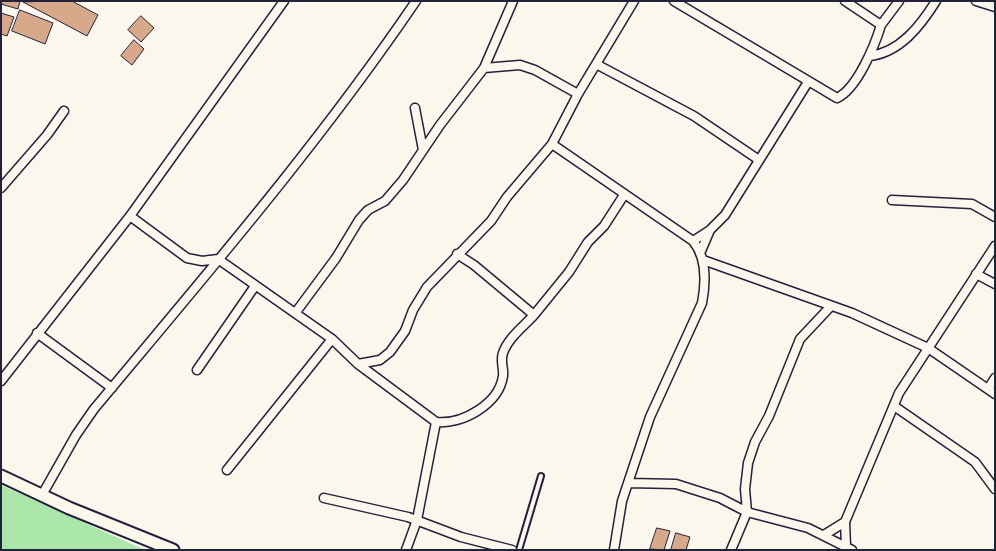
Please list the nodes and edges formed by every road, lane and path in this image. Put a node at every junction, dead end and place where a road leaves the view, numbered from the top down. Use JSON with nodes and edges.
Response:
{"nodes":[{"id":1,"x":284,"y":1,"type":"edge"},
{"id":2,"x":513,"y":1,"type":"edge"},
{"id":3,"x":634,"y":1,"type":"edge"},
{"id":4,"x":674,"y":1,"type":"edge"},
{"id":5,"x":845,"y":1,"type":"edge"},
{"id":6,"x":899,"y":1,"type":"edge"},
{"id":7,"x":936,"y":1,"type":"edge"},
{"id":8,"x":976,"y":1,"type":"edge"},
{"id":9,"x":415,"y":2,"type":"edge"},
{"id":10,"x":995,"y":7,"type":"edge"},
{"id":11,"x":881,"y":25,"type":"junction"},
{"id":12,"x":869,"y":56,"type":"junction"},
{"id":13,"x":596,"y":64,"type":"junction"},
{"id":14,"x":484,"y":68,"type":"junction"},
{"id":15,"x":808,"y":82,"type":"junction"},
{"id":16,"x":578,"y":94,"type":"junction"},
{"id":17,"x":415,"y":108,"type":"dead end"},
{"id":18,"x":64,"y":111,"type":"dead end"},
{"id":19,"x":552,"y":144,"type":"junction"},
{"id":20,"x":423,"y":150,"type":"junction"},
{"id":21,"x":759,"y":160,"type":"junction"},
{"id":22,"x":1,"y":188,"type":"edge"},
{"id":23,"x":624,"y":195,"type":"junction"},
{"id":24,"x":892,"y":200,"type":"dead end"},
{"id":25,"x":130,"y":216,"type":"junction"},
{"id":26,"x":995,"y":217,"type":"edge"},
{"id":27,"x":710,"y":230,"type":"junction"},
{"id":28,"x":693,"y":242,"type":"junction"},
{"id":29,"x":995,"y":246,"type":"edge"},
{"id":30,"x":701,"y":251,"type":"junction"},
{"id":31,"x":457,"y":254,"type":"junction"},
{"id":32,"x":218,"y":259,"type":"junction"},
{"id":33,"x":703,"y":260,"type":"junction"},
{"id":34,"x":976,"y":274,"type":"junction"},
{"id":35,"x":995,"y":284,"type":"edge"},
{"id":36,"x":255,"y":286,"type":"junction"},
{"id":37,"x":831,"y":306,"type":"junction"},
{"id":38,"x":296,"y":312,"type":"junction"},
{"id":39,"x":534,"y":315,"type":"junction"},
{"id":40,"x":37,"y":333,"type":"junction"},
{"id":41,"x":332,"y":339,"type":"junction"},
{"id":42,"x":928,"y":348,"type":"junction"},
{"id":43,"x":358,"y":364,"type":"junction"},
{"id":44,"x":197,"y":370,"type":"dead end"},
{"id":45,"x":995,"y":378,"type":"edge"},
{"id":46,"x":1,"y":380,"type":"edge"},
{"id":47,"x":112,"y":388,"type":"junction"},
{"id":48,"x":991,"y":392,"type":"edge"},
{"id":49,"x":894,"y":406,"type":"junction"},
{"id":50,"x":436,"y":422,"type":"junction"},
{"id":51,"x":227,"y":470,"type":"dead end"},
{"id":52,"x":1,"y":476,"type":"edge"},
{"id":53,"x":541,"y":476,"type":"dead end"},
{"id":54,"x":628,"y":483,"type":"junction"},
{"id":55,"x":995,"y":489,"type":"edge"},
{"id":56,"x":42,"y":495,"type":"junction"},
{"id":57,"x":324,"y":498,"type":"dead end"},
{"id":58,"x":747,"y":512,"type":"junction"},
{"id":59,"x":417,"y":520,"type":"junction"},
{"id":60,"x":845,"y":522,"type":"junction"},
{"id":61,"x":824,"y":535,"type":"junction"},
{"id":62,"x":849,"y":548,"type":"edge"},
{"id":63,"x":173,"y":550,"type":"edge"},
{"id":64,"x":406,"y":550,"type":"edge"},
{"id":65,"x":512,"y":550,"type":"edge"},
{"id":66,"x":519,"y":550,"type":"edge"},
{"id":67,"x":614,"y":550,"type":"edge"},
{"id":68,"x":731,"y":550,"type":"edge"}],
"edges":[{"from":1,"to":25,"type":"street"},
{"from":2,"to":14,"type":"street"},
{"from":3,"to":13,"type":"street"},
{"from":4,"to":15,"type":"street"},
{"from":5,"to":11,"type":"street"},
{"from":6,"to":11,"type":"street"},
{"from":7,"to":12,"type":"street"},
{"from":8,"to":10,"type":"street"},
{"from":9,"to":32,"type":"street"},
{"from":11,"to":12,"type":"street"},
{"from":12,"to":15,"type":"street"},
{"from":13,"to":16,"type":"street"},
{"from":13,"to":21,"type":"street"},
{"from":14,"to":16,"type":"street"},
{"from":14,"to":20,"type":"street"},
{"from":15,"to":21,"type":"street"},
{"from":16,"to":19,"type":"street"},
{"from":17,"to":20,"type":"street"},
{"from":18,"to":22,"type":"street"},
{"from":19,"to":23,"type":"street"},
{"from":19,"to":31,"type":"street"},
{"from":20,"to":38,"type":"street"},
{"from":21,"to":27,"type":"street"},
{"from":23,"to":28,"type":"street"},
{"from":23,"to":39,"type":"street"},
{"from":24,"to":26,"type":"street"},
{"from":25,"to":32,"type":"street"},
{"from":25,"to":40,"type":"street"},
{"from":27,"to":28,"type":"street"},
{"from":27,"to":30,"type":"street"},
{"from":28,"to":30,"type":"street"},
{"from":29,"to":34,"type":"street"},
{"from":30,"to":33,"type":"street"},
{"from":31,"to":39,"type":"street"},
{"from":31,"to":43,"type":"street"},
{"from":32,"to":36,"type":"street"},
{"from":32,"to":47,"type":"street"},
{"from":33,"to":37,"type":"street"},
{"from":33,"to":54,"type":"street"},
{"from":34,"to":35,"type":"street"},
{"from":34,"to":42,"type":"street"},
{"from":36,"to":38,"type":"street"},
{"from":36,"to":44,"type":"street"},
{"from":37,"to":42,"type":"street"},
{"from":37,"to":58,"type":"street"},
{"from":38,"to":41,"type":"street"},
{"from":39,"to":50,"type":"street"},
{"from":40,"to":46,"type":"street"},
{"from":40,"to":47,"type":"street"},
{"from":41,"to":43,"type":"street"},
{"from":41,"to":51,"type":"street"},
{"from":42,"to":48,"type":"street"},
{"from":42,"to":49,"type":"street"},
{"from":43,"to":50,"type":"street"},
{"from":45,"to":48,"type":"street"},
{"from":47,"to":56,"type":"street"},
{"from":49,"to":55,"type":"street"},
{"from":49,"to":60,"type":"street"},
{"from":50,"to":59,"type":"street"},
{"from":52,"to":56,"type":"street"},
{"from":53,"to":66,"type":"lane"},
{"from":54,"to":58,"type":"street"},
{"from":54,"to":67,"type":"street"},
{"from":56,"to":63,"type":"street"},
{"from":57,"to":59,"type":"street"},
{"from":58,"to":61,"type":"street"},
{"from":58,"to":68,"type":"street"},
{"from":59,"to":64,"type":"street"},
{"from":59,"to":65,"type":"street"},
{"from":60,"to":61,"type":"street"},
{"from":60,"to":62,"type":"street"},
{"from":61,"to":62,"type":"street"}]}
